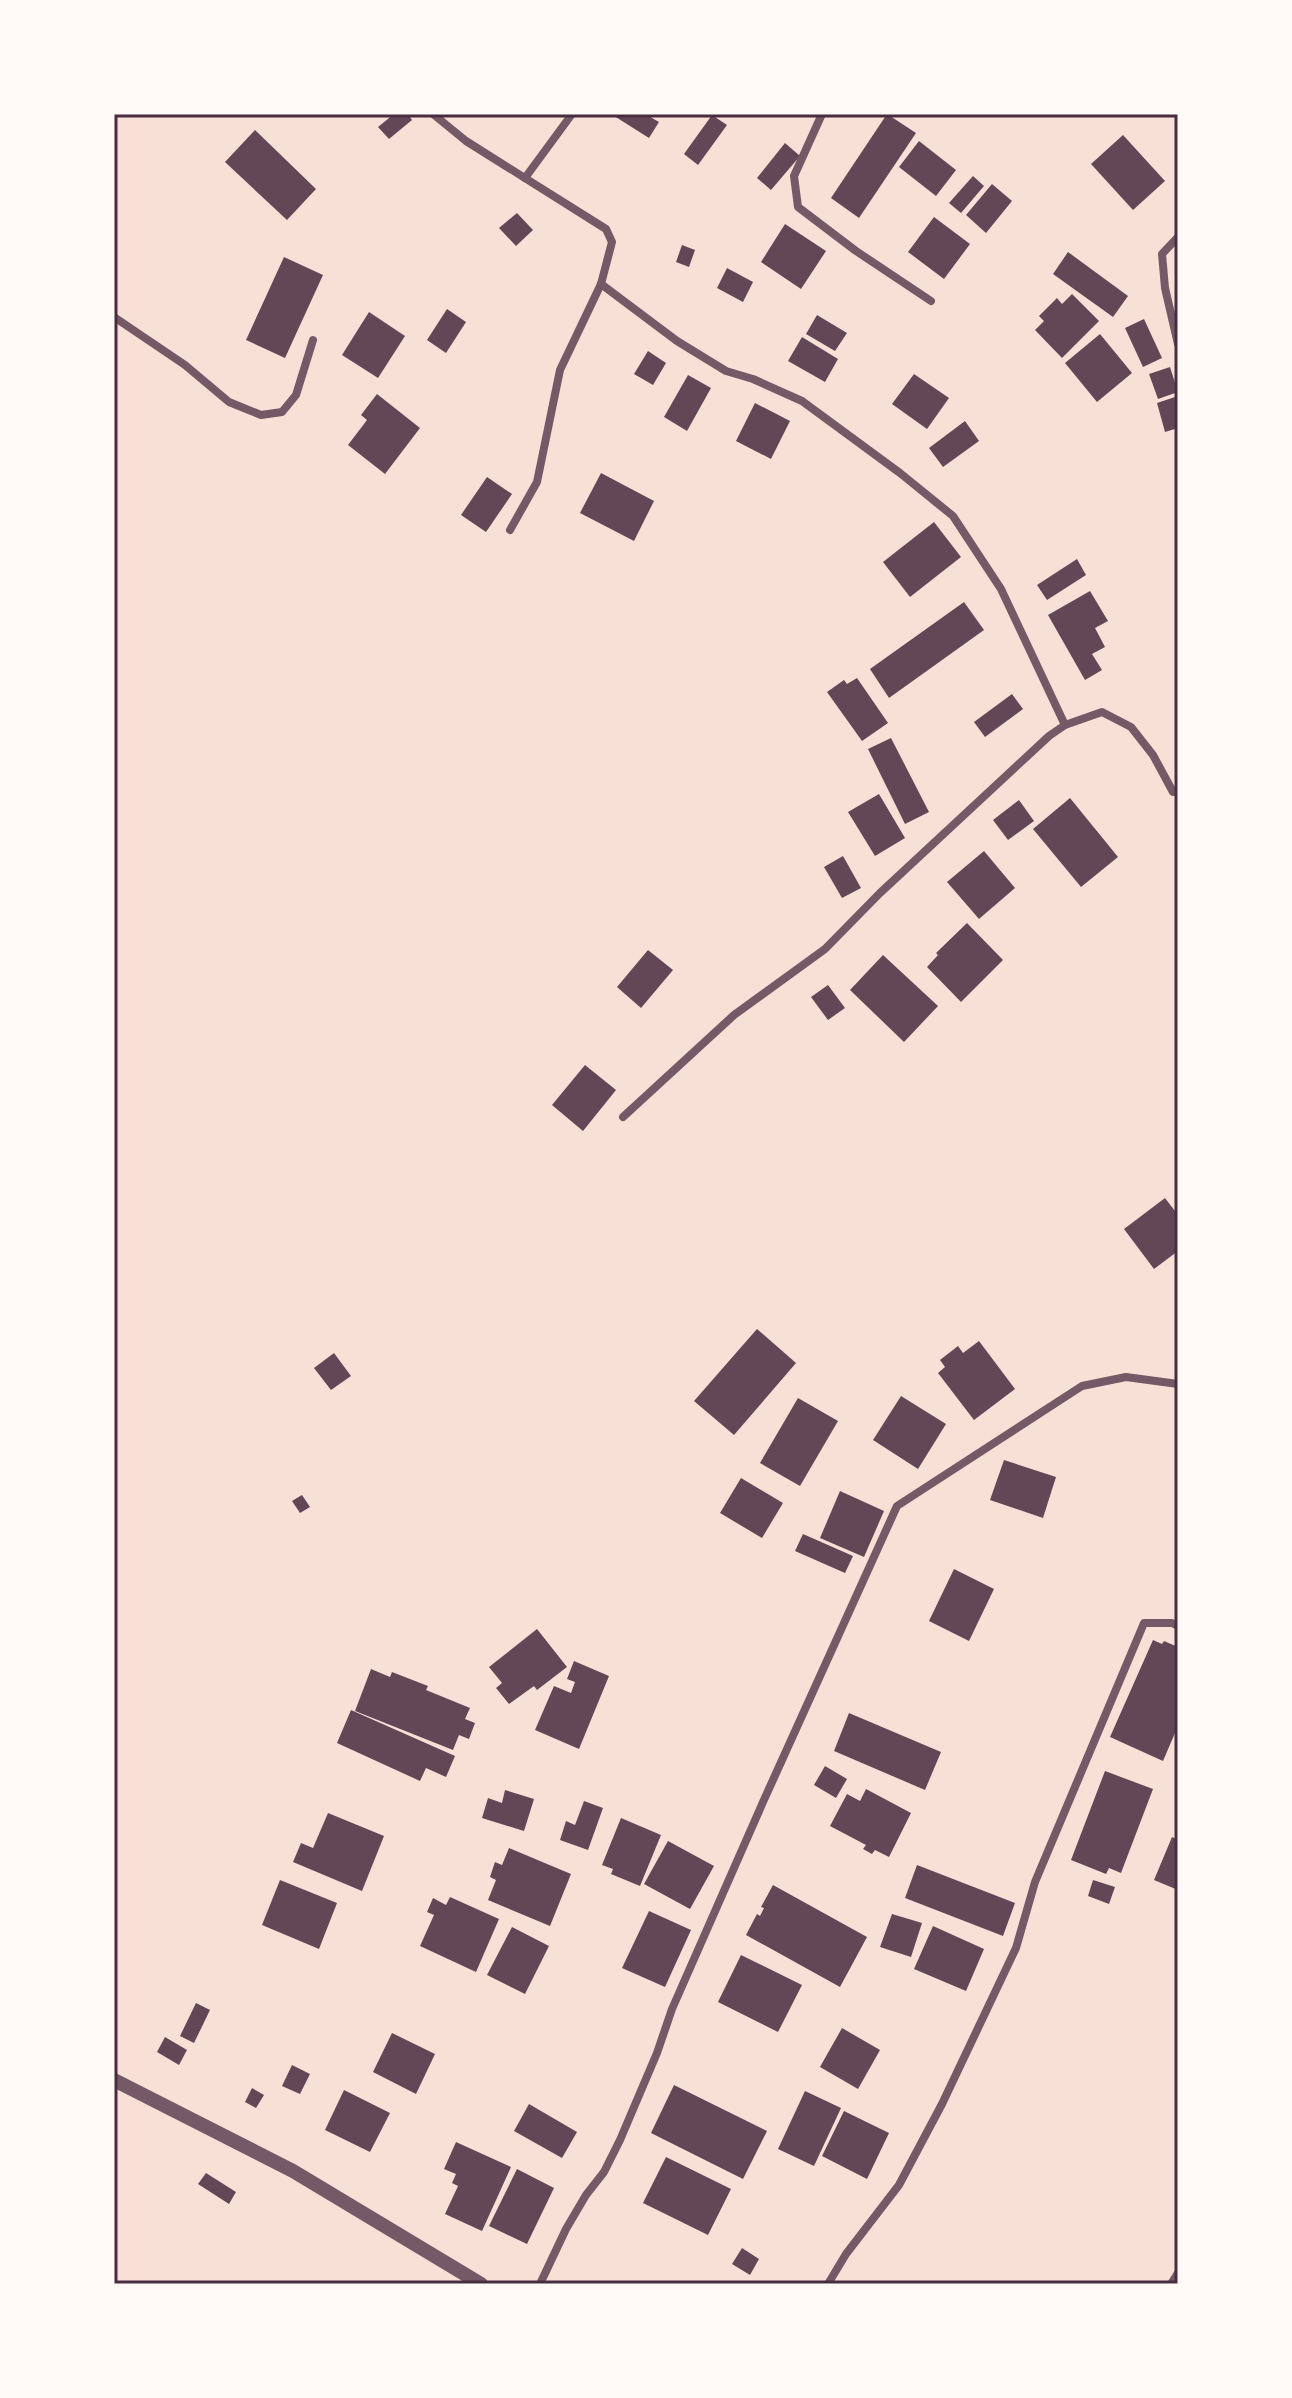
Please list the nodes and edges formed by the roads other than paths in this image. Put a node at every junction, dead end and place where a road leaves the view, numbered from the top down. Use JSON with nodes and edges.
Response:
{"nodes":[{"id":1,"x":433,"y":114,"type":"edge"},
{"id":2,"x":572,"y":114,"type":"edge"},
{"id":3,"x":822,"y":114,"type":"edge"},
{"id":4,"x":525,"y":178,"type":"junction"},
{"id":5,"x":1178,"y":237,"type":"edge"},
{"id":6,"x":601,"y":284,"type":"junction"},
{"id":7,"x":931,"y":301,"type":"dead end"},
{"id":8,"x":114,"y":317,"type":"edge"},
{"id":9,"x":313,"y":340,"type":"dead end"},
{"id":10,"x":1178,"y":344,"type":"edge"},
{"id":11,"x":510,"y":530,"type":"dead end"},
{"id":12,"x":1065,"y":725,"type":"junction"},
{"id":13,"x":1178,"y":792,"type":"edge"},
{"id":14,"x":623,"y":1117,"type":"dead end"},
{"id":15,"x":1178,"y":1384,"type":"edge"},
{"id":16,"x":1178,"y":1626,"type":"edge"},
{"id":17,"x":114,"y":2080,"type":"edge"},
{"id":18,"x":1178,"y":2273,"type":"edge"},
{"id":19,"x":481,"y":2284,"type":"edge"},
{"id":20,"x":540,"y":2284,"type":"edge"},
{"id":21,"x":828,"y":2284,"type":"edge"},
{"id":22,"x":1171,"y":2284,"type":"edge"}],
"edges":[{"from":1,"to":4,"type":"street"},
{"from":2,"to":4,"type":"street"},
{"from":3,"to":7,"type":"street"},
{"from":4,"to":6,"type":"street"},
{"from":5,"to":10,"type":"street"},
{"from":6,"to":11,"type":"street"},
{"from":6,"to":12,"type":"street"},
{"from":8,"to":9,"type":"street"},
{"from":12,"to":13,"type":"street"},
{"from":12,"to":14,"type":"street"},
{"from":15,"to":20,"type":"street"},
{"from":16,"to":21,"type":"street"},
{"from":17,"to":19,"type":"street"},
{"from":18,"to":22,"type":"street"}]}
